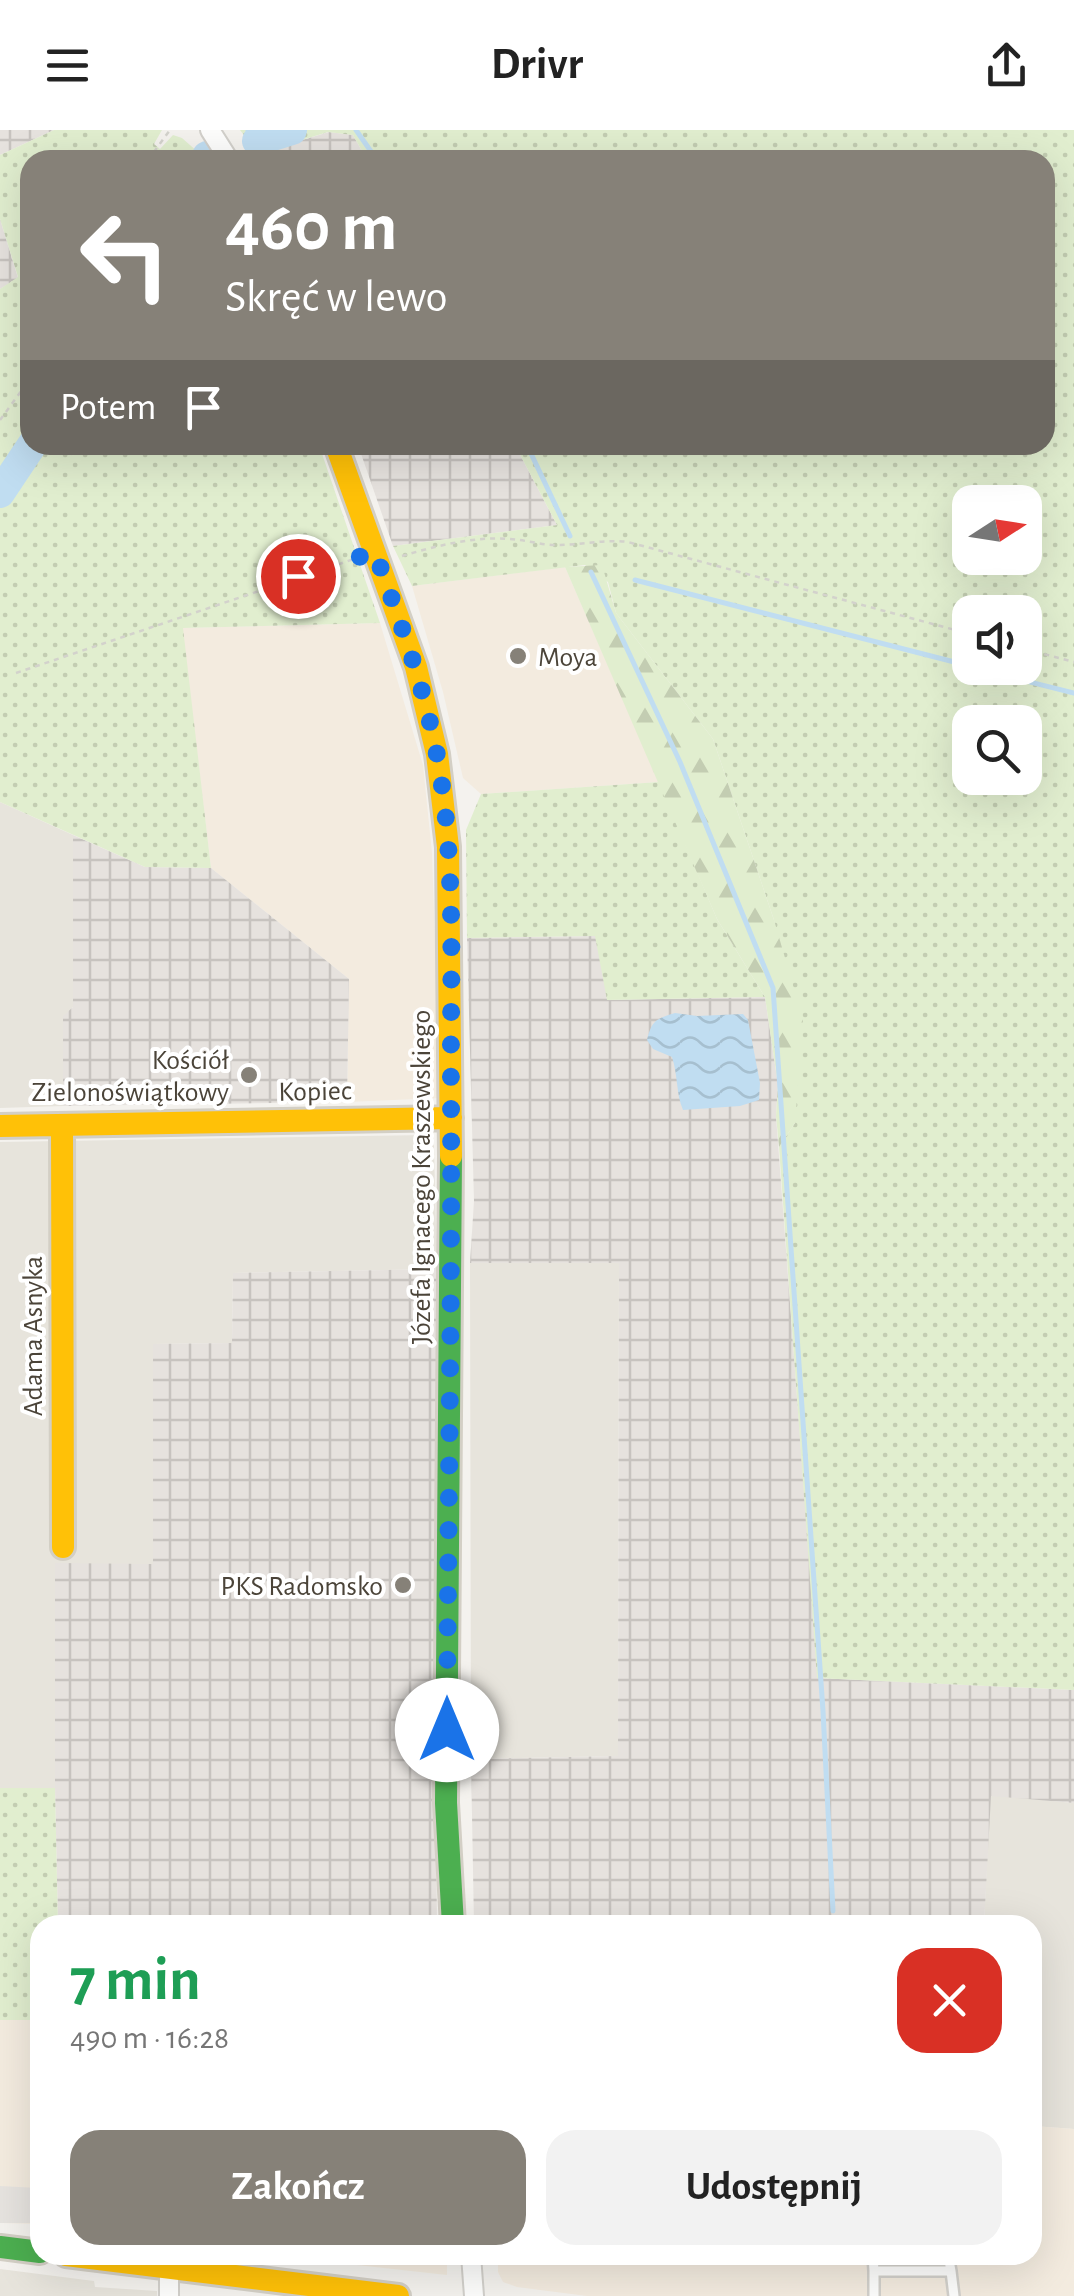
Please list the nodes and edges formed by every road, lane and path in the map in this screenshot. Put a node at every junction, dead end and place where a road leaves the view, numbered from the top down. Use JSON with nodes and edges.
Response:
{"nodes":[{"id":1,"x":20,"y":393,"type":"edge"},
{"id":2,"x":0,"y":420,"type":"edge"},
{"id":3,"x":340,"y":455,"type":"edge"},
{"id":4,"x":385,"y":555,"type":"junction"},
{"id":5,"x":952,"y":629,"type":"edge"},
{"id":6,"x":1042,"y":654,"type":"edge"},
{"id":7,"x":1074,"y":662,"type":"edge"},
{"id":8,"x":16,"y":674,"type":"dead end"},
{"id":9,"x":451,"y":1118,"type":"junction"},
{"id":10,"x":62,"y":1125,"type":"junction"},
{"id":11,"x":0,"y":1126,"type":"edge"},
{"id":12,"x":62,"y":1547,"type":"dead end"},
{"id":13,"x":452,"y":1915,"type":"edge"},
{"id":14,"x":0,"y":2247,"type":"edge"},
{"id":15,"x":30,"y":2251,"type":"edge"},
{"id":16,"x":145,"y":2265,"type":"edge"},
{"id":17,"x":472,"y":2265,"type":"edge"},
{"id":18,"x":874,"y":2265,"type":"edge"},
{"id":19,"x":950,"y":2265,"type":"edge"},
{"id":20,"x":169,"y":2268,"type":"junction"},
{"id":21,"x":874,"y":2271,"type":"junction"},
{"id":22,"x":951,"y":2271,"type":"junction"},
{"id":23,"x":169,"y":2296,"type":"edge"},
{"id":24,"x":398,"y":2296,"type":"edge"},
{"id":25,"x":474,"y":2296,"type":"edge"},
{"id":26,"x":874,"y":2296,"type":"edge"},
{"id":27,"x":954,"y":2296,"type":"edge"}],
"edges":[{"from":1,"to":2,"type":"path"},
{"from":3,"to":4,"type":"street","name":"Józefa Ignacego Kraszewskiego"},
{"from":4,"to":5,"type":"path"},
{"from":4,"to":8,"type":"path"},
{"from":4,"to":9,"type":"street","name":"Józefa Ignacego Kraszewskiego"},
{"from":6,"to":7,"type":"path"},
{"from":9,"to":10,"type":"street","name":"Kopiec"},
{"from":9,"to":13,"type":"street","name":"Józefa Ignacego Kraszewskiego"},
{"from":10,"to":11,"type":"street","name":"Kopiec"},
{"from":10,"to":12,"type":"street","name":"Adama Asnyka"},
{"from":14,"to":15,"type":"street"},
{"from":16,"to":20,"type":"street"},
{"from":17,"to":25,"type":"street"},
{"from":18,"to":21,"type":"lane"},
{"from":19,"to":22,"type":"lane"},
{"from":20,"to":23,"type":"street"},
{"from":20,"to":24,"type":"street"},
{"from":21,"to":22,"type":"lane"},
{"from":21,"to":26,"type":"lane"},
{"from":22,"to":27,"type":"lane"}]}
